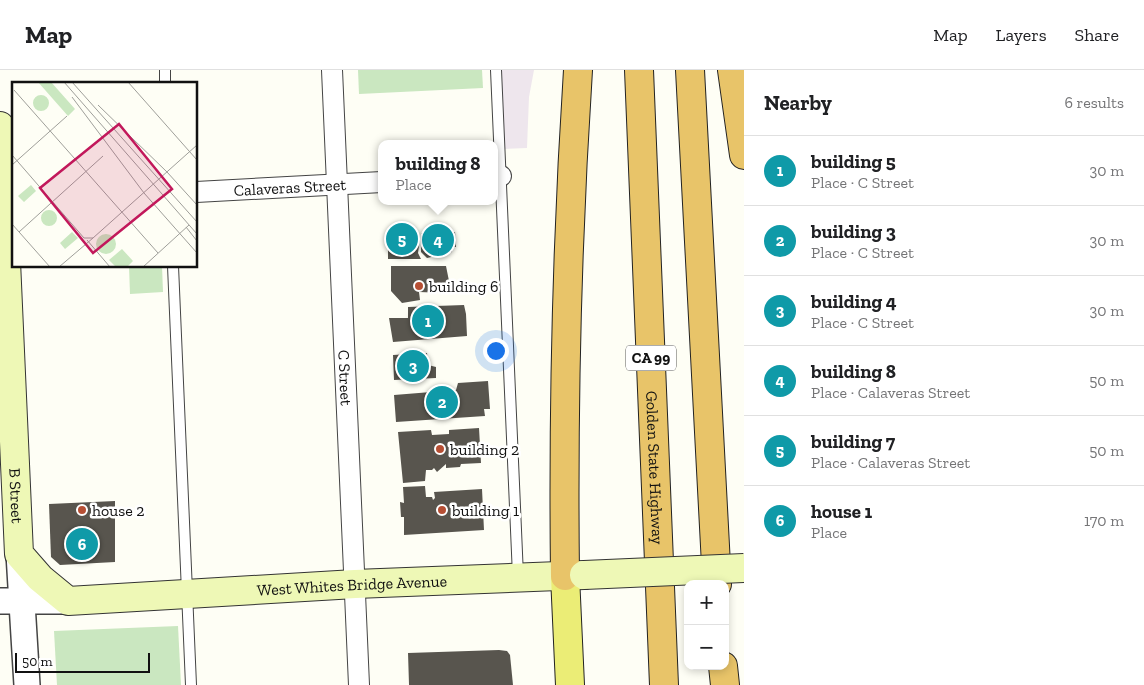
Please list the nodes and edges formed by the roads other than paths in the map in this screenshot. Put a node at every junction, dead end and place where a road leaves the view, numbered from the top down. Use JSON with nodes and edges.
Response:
{"nodes":[{"id":1,"x":332,"y":70,"type":"edge"},
{"id":2,"x":496,"y":70,"type":"edge"},
{"id":3,"x":578,"y":70,"type":"edge"},
{"id":4,"x":639,"y":70,"type":"edge"},
{"id":5,"x":690,"y":70,"type":"edge"},
{"id":6,"x":732,"y":70,"type":"edge"},
{"id":7,"x":0,"y":126,"type":"edge"},
{"id":8,"x":497,"y":140,"type":"edge"},
{"id":9,"x":744,"y":155,"type":"edge"},
{"id":10,"x":378,"y":182,"type":"edge"},
{"id":11,"x":338,"y":184,"type":"junction"},
{"id":12,"x":198,"y":192,"type":"edge"},
{"id":13,"x":498,"y":195,"type":"edge"},
{"id":14,"x":5,"y":202,"type":"edge"},
{"id":15,"x":173,"y":268,"type":"edge"},
{"id":16,"x":19,"y":554,"type":"junction"},
{"id":17,"x":744,"y":568,"type":"edge"},
{"id":18,"x":575,"y":575,"type":"junction"},
{"id":19,"x":518,"y":577,"type":"junction"},
{"id":20,"x":717,"y":580,"type":"edge"},
{"id":21,"x":355,"y":584,"type":"junction"},
{"id":22,"x":188,"y":593,"type":"junction"},
{"id":23,"x":11,"y":600,"type":"edge"},
{"id":24,"x":68,"y":601,"type":"junction"},
{"id":25,"x":722,"y":670,"type":"edge"},
{"id":26,"x":27,"y":685,"type":"edge"},
{"id":27,"x":192,"y":685,"type":"edge"},
{"id":28,"x":359,"y":685,"type":"edge"},
{"id":29,"x":570,"y":685,"type":"edge"},
{"id":30,"x":663,"y":685,"type":"edge"},
{"id":31,"x":723,"y":685,"type":"edge"}],
"edges":[{"from":1,"to":11,"type":"street","name":"C Street"},
{"from":2,"to":8,"type":"lane"},
{"from":3,"to":18,"type":"highway"},
{"from":4,"to":30,"type":"highway","name":"Golden State Highway","number":"CA 99"},
{"from":5,"to":20,"type":"highway"},
{"from":6,"to":9,"type":"highway"},
{"from":7,"to":14,"type":"main road","name":"B Street"},
{"from":10,"to":11,"type":"street","name":"Calaveras Street"},
{"from":11,"to":12,"type":"street","name":"Calaveras Street"},
{"from":11,"to":21,"type":"street","name":"C Street"},
{"from":13,"to":19,"type":"lane"},
{"from":14,"to":16,"type":"main road","name":"B Street"},
{"from":15,"to":22,"type":"lane"},
{"from":16,"to":23,"type":"street","name":"B Street"},
{"from":16,"to":24,"type":"main road"},
{"from":17,"to":18,"type":"main road","name":"West Whites Bridge Avenue","bridge":true},
{"from":18,"to":19,"type":"main road","name":"West Whites Bridge Avenue"},
{"from":18,"to":29,"type":"main road"},
{"from":19,"to":21,"type":"main road","name":"West Whites Bridge Avenue"},
{"from":21,"to":22,"type":"main road","name":"West Whites Bridge Avenue"},
{"from":21,"to":28,"type":"street","name":"C Street"},
{"from":22,"to":24,"type":"main road","name":"West Whites Bridge Avenue"},
{"from":22,"to":27,"type":"lane"},
{"from":23,"to":24,"type":"street","name":"West Whites Bridge Avenue"},
{"from":23,"to":26,"type":"street","name":"B Street"},
{"from":25,"to":31,"type":"highway"}]}
